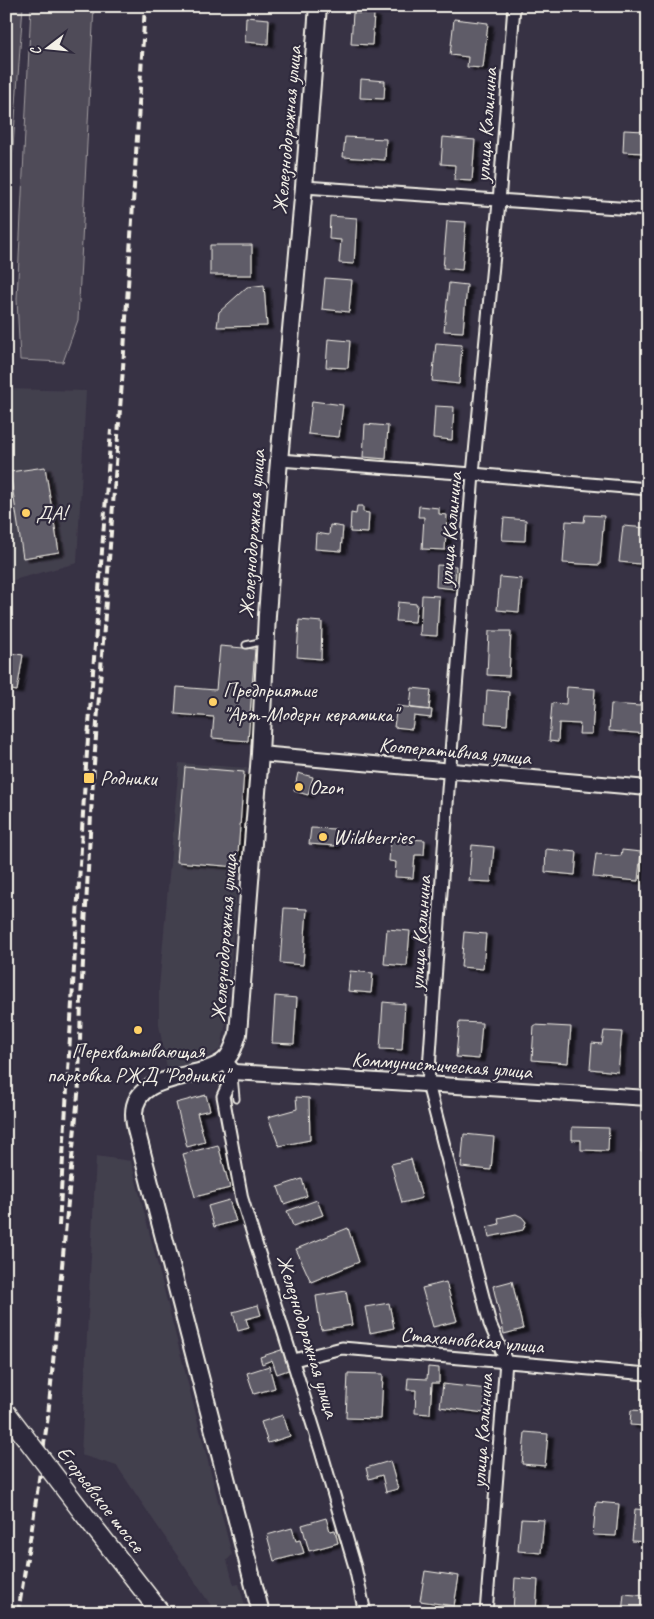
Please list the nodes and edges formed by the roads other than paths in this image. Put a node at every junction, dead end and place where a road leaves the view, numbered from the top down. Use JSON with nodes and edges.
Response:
{"nodes":[{"id":1,"x":318,"y":6,"type":"edge"},
{"id":2,"x":514,"y":6,"type":"edge"},
{"id":3,"x":304,"y":187,"type":"junction"},
{"id":4,"x":499,"y":202,"type":"junction"},
{"id":5,"x":648,"y":210,"type":"edge"},
{"id":6,"x":279,"y":460,"type":"junction"},
{"id":7,"x":473,"y":474,"type":"junction"},
{"id":8,"x":648,"y":489,"type":"edge"},
{"id":9,"x":266,"y":641,"type":"junction"},
{"id":10,"x":246,"y":645,"type":"dead end"},
{"id":11,"x":260,"y":754,"type":"junction"},
{"id":12,"x":450,"y":770,"type":"junction"},
{"id":13,"x":648,"y":788,"type":"edge"},
{"id":14,"x":229,"y":1067,"type":"junction"},
{"id":15,"x":428,"y":1084,"type":"junction"},
{"id":16,"x":648,"y":1098,"type":"edge"},
{"id":17,"x":236,"y":1099,"type":"dead end"},
{"id":18,"x":294,"y":1360,"type":"junction"},
{"id":19,"x":506,"y":1361,"type":"junction"},
{"id":20,"x":648,"y":1374,"type":"edge"},
{"id":21,"x":6,"y":1412,"type":"edge"},
{"id":22,"x":161,"y":1613,"type":"edge"},
{"id":23,"x":261,"y":1613,"type":"edge"},
{"id":24,"x":365,"y":1613,"type":"edge"},
{"id":25,"x":486,"y":1613,"type":"edge"}],
"edges":[{"from":1,"to":3,"type":"main road","name":"Железнодорожная улица"},
{"from":2,"to":4,"type":"street","name":"улица Калинина"},
{"from":3,"to":4,"type":"street"},
{"from":3,"to":6,"type":"main road","name":"Железнодорожная улица"},
{"from":4,"to":5,"type":"street"},
{"from":4,"to":7,"type":"street","name":"улица Калинина"},
{"from":6,"to":7,"type":"street"},
{"from":6,"to":9,"type":"main road","name":"Железнодорожная улица"},
{"from":7,"to":8,"type":"street"},
{"from":7,"to":12,"type":"street","name":"улица Калинина"},
{"from":9,"to":10,"type":"lane"},
{"from":9,"to":11,"type":"main road","name":"Железнодорожная улица"},
{"from":11,"to":12,"type":"street","name":"Кооперативная улица"},
{"from":11,"to":14,"type":"main road","name":"Железнодорожная улица"},
{"from":12,"to":13,"type":"street","name":"Кооперативная улица"},
{"from":12,"to":15,"type":"street","name":"улица Калинина"},
{"from":14,"to":15,"type":"street","name":"Коммунистическая улица"},
{"from":14,"to":17,"type":"lane"},
{"from":14,"to":18,"type":"street","name":"Железнодорожная улица"},
{"from":14,"to":23,"type":"main road"},
{"from":15,"to":16,"type":"street","name":"Коммунистическая улица"},
{"from":15,"to":19,"type":"street","name":"улица Калинина"},
{"from":18,"to":19,"type":"street","name":"Стахановская улица"},
{"from":18,"to":24,"type":"street","name":"Железнодорожная улица"},
{"from":19,"to":20,"type":"street","name":"Стахановская улица"},
{"from":19,"to":25,"type":"street","name":"улица Калинина"},
{"from":21,"to":22,"type":"main road","name":"Егорьевское шоссе","bridge":true}]}
